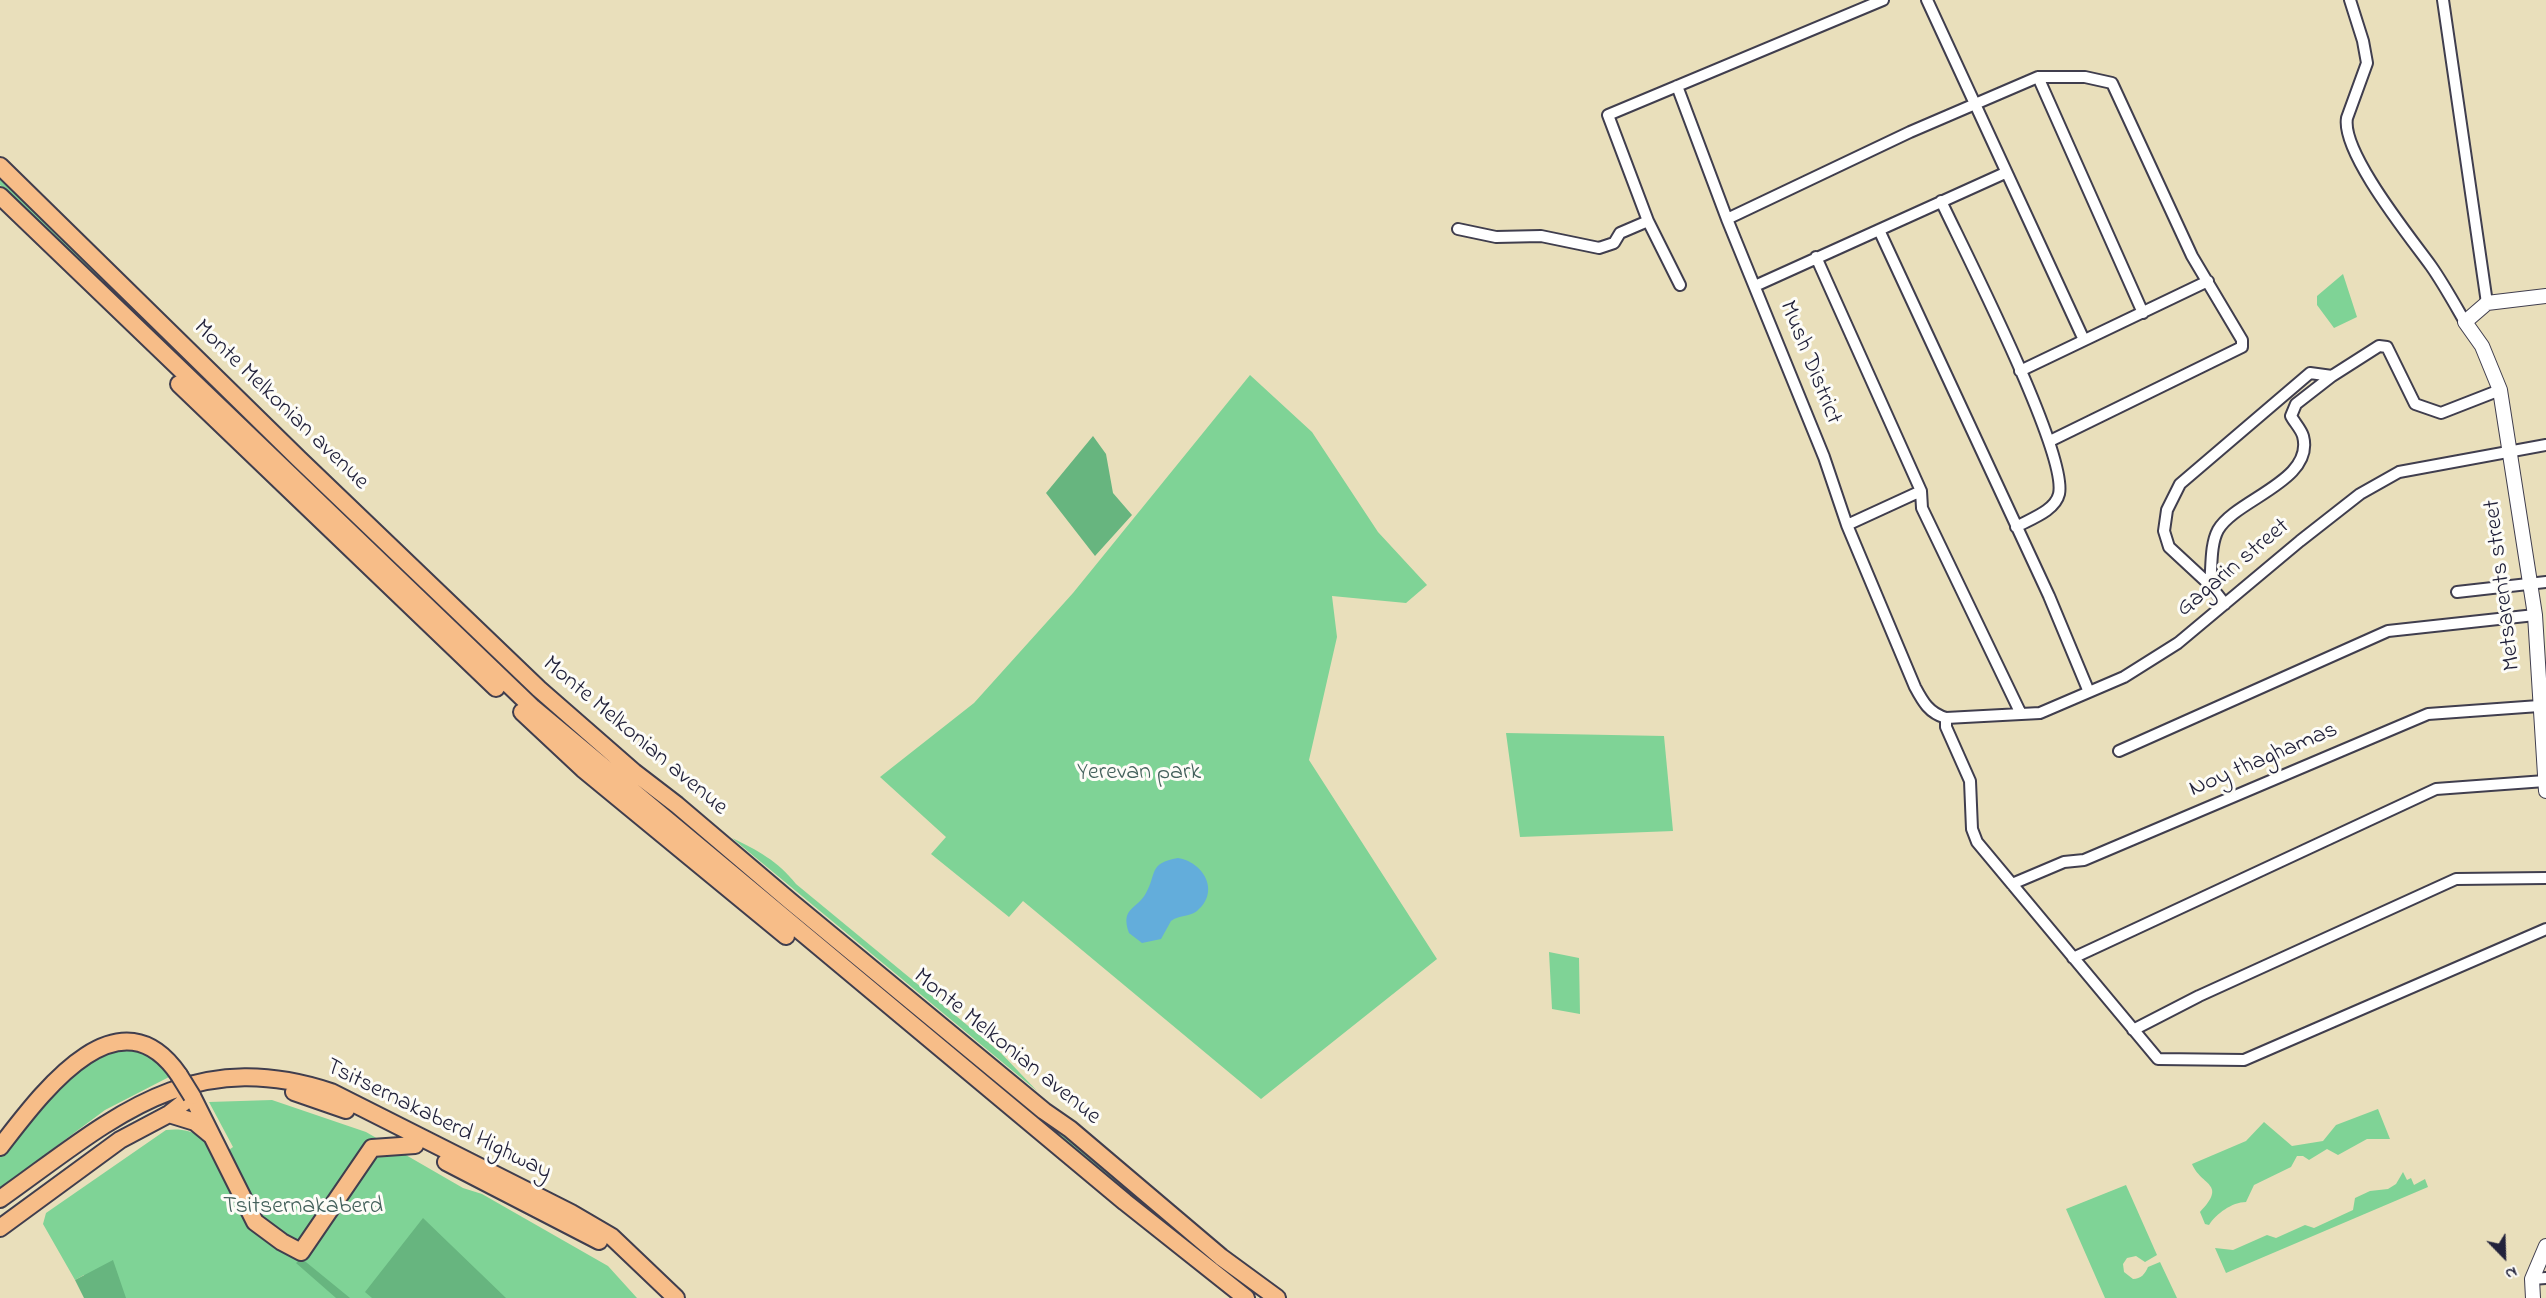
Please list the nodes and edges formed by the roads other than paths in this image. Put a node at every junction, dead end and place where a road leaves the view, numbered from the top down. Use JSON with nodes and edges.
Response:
{"nodes":[{"id":1,"x":1883,"y":0,"type":"edge"},
{"id":2,"x":1927,"y":0,"type":"edge"},
{"id":3,"x":2350,"y":0,"type":"edge"},
{"id":4,"x":2442,"y":0,"type":"edge"},
{"id":5,"x":2038,"y":76,"type":"junction"},
{"id":6,"x":1677,"y":86,"type":"junction"},
{"id":7,"x":1974,"y":104,"type":"junction"},
{"id":8,"x":0,"y":166,"type":"edge"},
{"id":9,"x":2005,"y":173,"type":"junction"},
{"id":10,"x":0,"y":196,"type":"edge"},
{"id":11,"x":1941,"y":201,"type":"junction"},
{"id":12,"x":0,"y":210,"type":"edge"},
{"id":13,"x":1727,"y":219,"type":"junction"},
{"id":14,"x":1648,"y":221,"type":"junction"},
{"id":15,"x":1458,"y":229,"type":"dead end"},
{"id":16,"x":1879,"y":230,"type":"junction"},
{"id":17,"x":1816,"y":257,"type":"junction"},
{"id":18,"x":2208,"y":281,"type":"junction"},
{"id":19,"x":1680,"y":285,"type":"dead end"},
{"id":20,"x":1755,"y":286,"type":"junction"},
{"id":21,"x":2546,"y":296,"type":"edge"},
{"id":22,"x":2487,"y":303,"type":"junction"},
{"id":23,"x":2143,"y":313,"type":"junction"},
{"id":24,"x":2465,"y":322,"type":"junction"},
{"id":25,"x":2084,"y":340,"type":"junction"},
{"id":26,"x":2019,"y":371,"type":"junction"},
{"id":27,"x":2332,"y":376,"type":"junction"},
{"id":28,"x":2500,"y":390,"type":"junction"},
{"id":29,"x":2050,"y":441,"type":"junction"},
{"id":30,"x":2546,"y":445,"type":"edge"},
{"id":31,"x":2510,"y":453,"type":"junction"},
{"id":32,"x":1921,"y":491,"type":"junction"},
{"id":33,"x":1847,"y":525,"type":"junction"},
{"id":34,"x":2016,"y":527,"type":"junction"},
{"id":35,"x":2546,"y":582,"type":"edge"},
{"id":36,"x":2529,"y":584,"type":"junction"},
{"id":37,"x":2210,"y":585,"type":"junction"},
{"id":38,"x":2457,"y":592,"type":"dead end"},
{"id":39,"x":2225,"y":604,"type":"junction"},
{"id":40,"x":2535,"y":615,"type":"junction"},
{"id":41,"x":2089,"y":692,"type":"junction"},
{"id":42,"x":2539,"y":706,"type":"junction"},
{"id":43,"x":2021,"y":714,"type":"junction"},
{"id":44,"x":1946,"y":718,"type":"junction"},
{"id":45,"x":2119,"y":751,"type":"dead end"},
{"id":46,"x":2546,"y":786,"type":"edge"},
{"id":47,"x":2546,"y":878,"type":"edge"},
{"id":48,"x":2012,"y":884,"type":"junction"},
{"id":49,"x":2546,"y":929,"type":"edge"},
{"id":50,"x":2073,"y":958,"type":"junction"},
{"id":51,"x":2133,"y":1030,"type":"junction"},
{"id":52,"x":192,"y":1099,"type":"junction"},
{"id":53,"x":1044,"y":1111,"type":"junction"},
{"id":54,"x":168,"y":1114,"type":"junction"},
{"id":55,"x":1032,"y":1125,"type":"junction"},
{"id":56,"x":216,"y":1139,"type":"junction"},
{"id":57,"x":415,"y":1145,"type":"junction"},
{"id":58,"x":0,"y":1147,"type":"edge"},
{"id":59,"x":0,"y":1199,"type":"edge"},
{"id":60,"x":1125,"y":1202,"type":"junction"},
{"id":61,"x":0,"y":1211,"type":"edge"},
{"id":62,"x":0,"y":1228,"type":"edge"},
{"id":63,"x":2546,"y":1246,"type":"edge"},
{"id":64,"x":1221,"y":1257,"type":"junction"},
{"id":65,"x":1211,"y":1272,"type":"junction"},
{"id":66,"x":2539,"y":1279,"type":"edge"},
{"id":67,"x":662,"y":1298,"type":"edge"},
{"id":68,"x":676,"y":1298,"type":"edge"},
{"id":69,"x":1246,"y":1298,"type":"edge"},
{"id":70,"x":1277,"y":1298,"type":"edge"},
{"id":71,"x":2533,"y":1298,"type":"edge"}],
"edges":[{"from":1,"to":6,"type":"street"},
{"from":2,"to":7,"type":"street"},
{"from":3,"to":24,"type":"street"},
{"from":4,"to":22,"type":"street"},
{"from":5,"to":7,"type":"street"},
{"from":5,"to":18,"type":"street"},
{"from":5,"to":23,"type":"street"},
{"from":6,"to":13,"type":"street","name":"Mush District"},
{"from":6,"to":14,"type":"street"},
{"from":7,"to":9,"type":"street"},
{"from":7,"to":13,"type":"street"},
{"from":8,"to":53,"type":"main road","name":"Monte Melkonian avenue"},
{"from":9,"to":11,"type":"street"},
{"from":9,"to":25,"type":"street"},
{"from":10,"to":55,"type":"main road","name":"Monte Melkonian avenue"},
{"from":11,"to":16,"type":"street"},
{"from":11,"to":26,"type":"street"},
{"from":12,"to":60,"type":"main road"},
{"from":13,"to":20,"type":"street","name":"Mush District"},
{"from":14,"to":15,"type":"street"},
{"from":14,"to":19,"type":"street"},
{"from":16,"to":17,"type":"street"},
{"from":16,"to":34,"type":"street"},
{"from":17,"to":20,"type":"street"},
{"from":17,"to":32,"type":"street","name":"Mush District"},
{"from":18,"to":23,"type":"street"},
{"from":18,"to":29,"type":"street"},
{"from":20,"to":33,"type":"street","name":"Mush District"},
{"from":21,"to":22,"type":"street"},
{"from":22,"to":24,"type":"street"},
{"from":23,"to":25,"type":"street"},
{"from":24,"to":28,"type":"street","name":"Metsarents street"},
{"from":25,"to":26,"type":"street"},
{"from":26,"to":29,"type":"street"},
{"from":27,"to":28,"type":"street"},
{"from":27,"to":37,"type":"street"},
{"from":27,"to":37,"type":"street"},
{"from":28,"to":31,"type":"street","name":"Metsarents street"},
{"from":29,"to":34,"type":"street"},
{"from":30,"to":31,"type":"street","name":"Gagarin street"},
{"from":31,"to":36,"type":"street","name":"Metsarents street"},
{"from":31,"to":39,"type":"street","name":"Gagarin street"},
{"from":32,"to":33,"type":"street"},
{"from":32,"to":43,"type":"street","name":"Mush District"},
{"from":33,"to":44,"type":"street","name":"Mush District"},
{"from":34,"to":41,"type":"street"},
{"from":35,"to":36,"type":"street"},
{"from":36,"to":38,"type":"street"},
{"from":36,"to":40,"type":"street","name":"Metsarents street"},
{"from":37,"to":39,"type":"street"},
{"from":39,"to":41,"type":"street","name":"Gagarin street"},
{"from":40,"to":42,"type":"street","name":"Metsarents street"},
{"from":40,"to":45,"type":"street"},
{"from":41,"to":43,"type":"street","name":"Gagarin street"},
{"from":42,"to":46,"type":"street","name":"Metsarents street"},
{"from":42,"to":48,"type":"street","name":"Noy thaghamas"},
{"from":43,"to":44,"type":"street","name":"Gagarin street"},
{"from":44,"to":48,"type":"street"},
{"from":46,"to":50,"type":"street"},
{"from":47,"to":51,"type":"street"},
{"from":48,"to":50,"type":"street"},
{"from":49,"to":51,"type":"street"},
{"from":50,"to":51,"type":"street"},
{"from":52,"to":54,"type":"main road"},
{"from":52,"to":56,"type":"main road"},
{"from":52,"to":58,"type":"main road","bridge":true},
{"from":53,"to":55,"type":"main road"},
{"from":53,"to":64,"type":"main road","name":"Monte Melkonian avenue"},
{"from":54,"to":56,"type":"main road"},
{"from":54,"to":62,"type":"main road"},
{"from":55,"to":60,"type":"main road","name":"Monte Melkonian avenue"},
{"from":56,"to":57,"type":"main road"},
{"from":57,"to":61,"type":"main road","name":"Tsitsernakaberd Highway"},
{"from":57,"to":67,"type":"main road","name":"Tsitsernakaberd Highway"},
{"from":59,"to":68,"type":"main road","name":"Tsitsernakaberd Highway"},
{"from":60,"to":65,"type":"main road","name":"Monte Melkonian avenue"},
{"from":63,"to":66,"type":"street"},
{"from":64,"to":65,"type":"main road"},
{"from":64,"to":70,"type":"main road","name":"Monte Melkonian avenue"},
{"from":65,"to":69,"type":"main road","name":"Monte Melkonian avenue"},
{"from":66,"to":71,"type":"street"}]}
